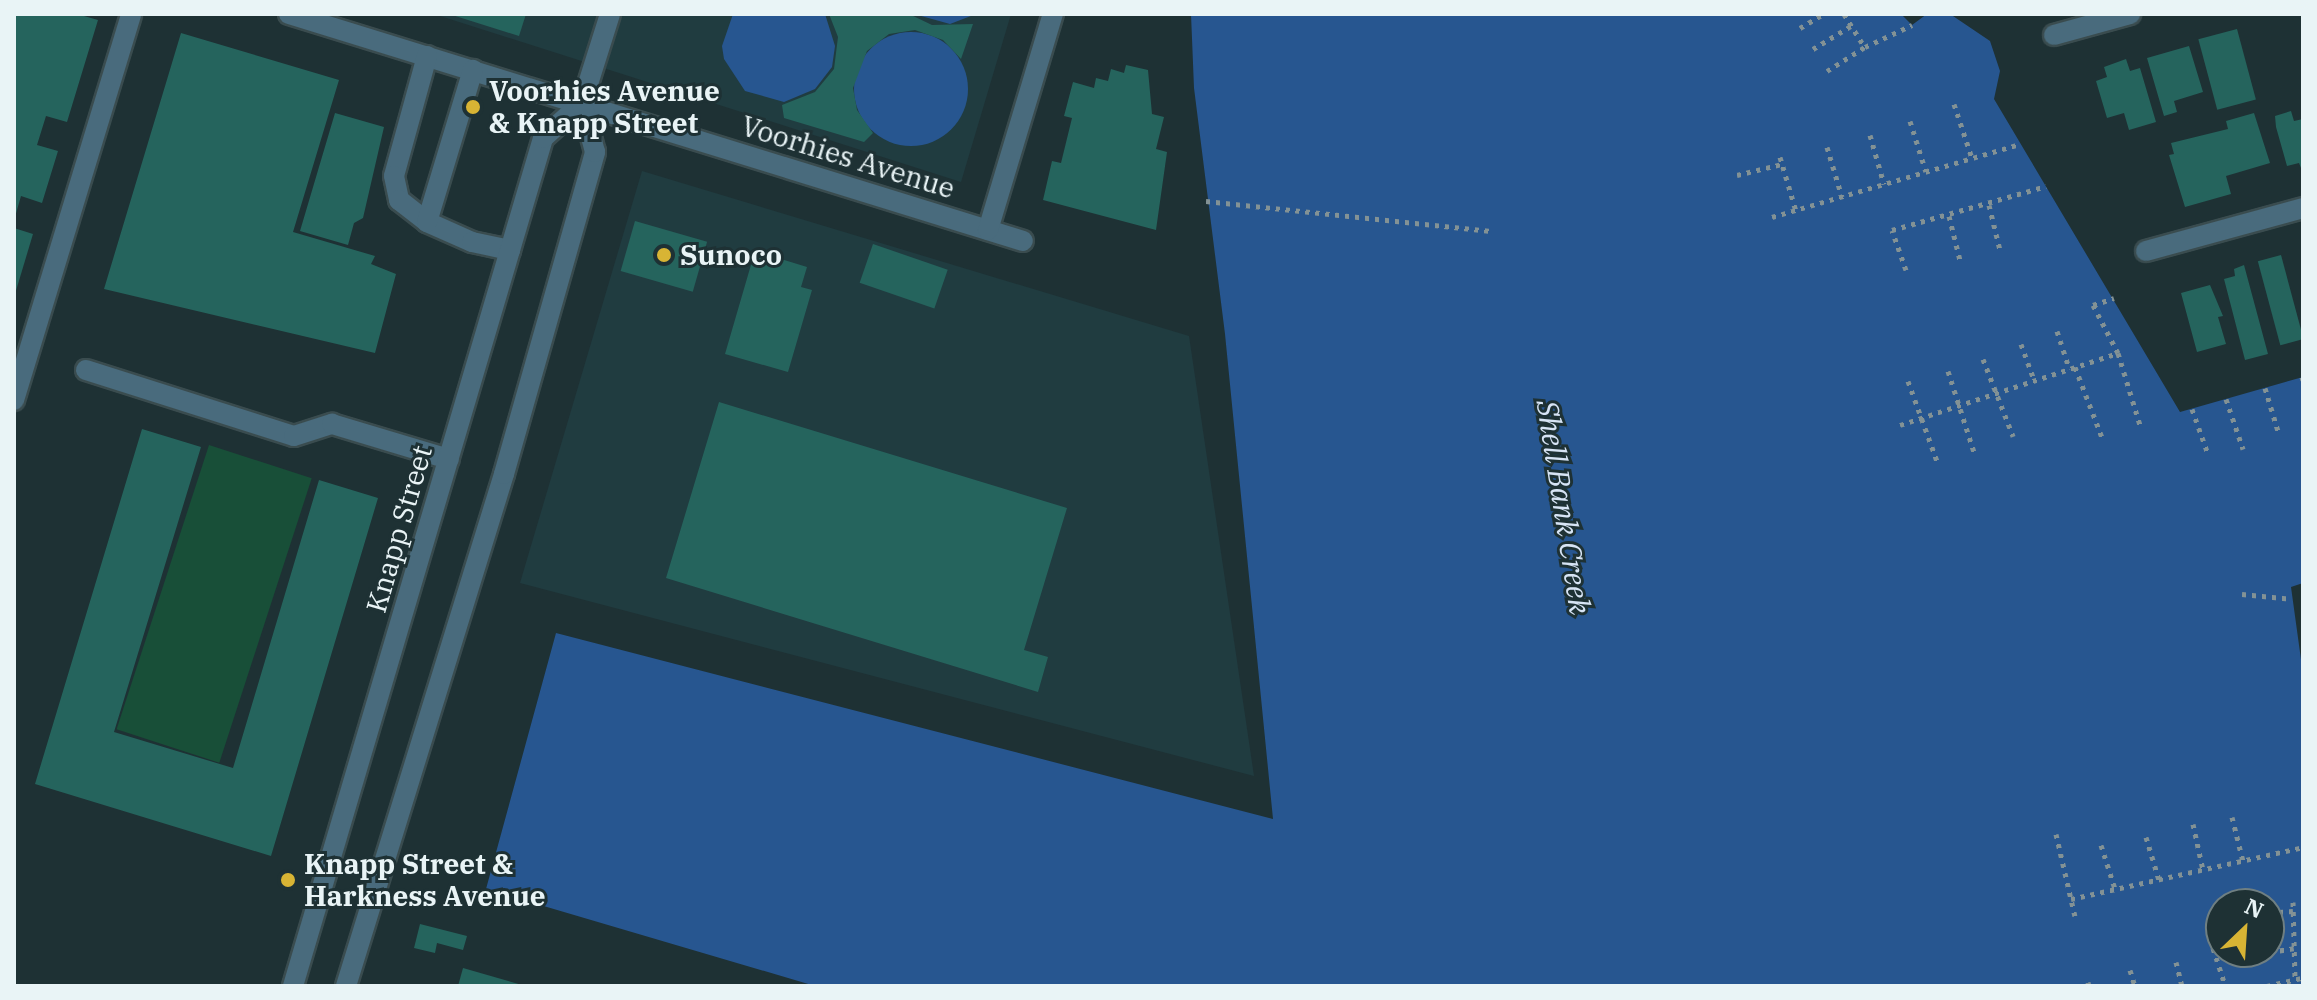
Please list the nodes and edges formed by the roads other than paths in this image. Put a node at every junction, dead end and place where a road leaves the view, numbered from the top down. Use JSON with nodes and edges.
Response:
{"nodes":[{"id":1,"x":131,"y":14,"type":"edge"},
{"id":2,"x":289,"y":14,"type":"edge"},
{"id":3,"x":610,"y":14,"type":"edge"},
{"id":4,"x":1053,"y":14,"type":"edge"},
{"id":5,"x":2130,"y":14,"type":"edge"},
{"id":6,"x":2054,"y":35,"type":"dead end"},
{"id":7,"x":427,"y":56,"type":"junction"},
{"id":8,"x":473,"y":70,"type":"junction"},
{"id":9,"x":582,"y":103,"type":"junction"},
{"id":10,"x":2303,"y":208,"type":"edge"},
{"id":11,"x":427,"y":222,"type":"junction"},
{"id":12,"x":988,"y":230,"type":"junction"},
{"id":13,"x":1023,"y":241,"type":"dead end"},
{"id":14,"x":510,"y":250,"type":"junction"},
{"id":15,"x":2146,"y":251,"type":"dead end"},
{"id":16,"x":86,"y":370,"type":"dead end"},
{"id":17,"x":14,"y":400,"type":"edge"},
{"id":18,"x":449,"y":459,"type":"junction"},
{"id":19,"x":293,"y":986,"type":"edge"},
{"id":20,"x":346,"y":986,"type":"edge"}],
"edges":[{"from":1,"to":17,"type":"street"},
{"from":2,"to":7,"type":"street","name":"Voorhies Avenue"},
{"from":3,"to":9,"type":"street"},
{"from":4,"to":12,"type":"street"},
{"from":5,"to":6,"type":"street"},
{"from":7,"to":8,"type":"street","name":"Voorhies Avenue"},
{"from":7,"to":11,"type":"street"},
{"from":8,"to":9,"type":"street","name":"Voorhies Avenue"},
{"from":8,"to":11,"type":"street"},
{"from":9,"to":12,"type":"street","name":"Voorhies Avenue"},
{"from":9,"to":14,"type":"street","name":"Knapp Street"},
{"from":9,"to":20,"type":"street"},
{"from":10,"to":15,"type":"street"},
{"from":11,"to":14,"type":"street"},
{"from":12,"to":13,"type":"street","name":"Voorhies Avenue"},
{"from":14,"to":18,"type":"street","name":"Knapp Street"},
{"from":16,"to":18,"type":"street"},
{"from":18,"to":19,"type":"street","name":"Knapp Street"}]}
